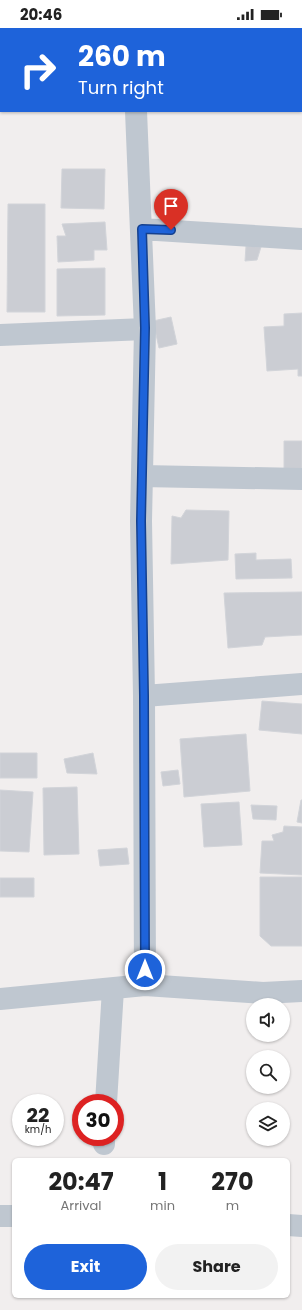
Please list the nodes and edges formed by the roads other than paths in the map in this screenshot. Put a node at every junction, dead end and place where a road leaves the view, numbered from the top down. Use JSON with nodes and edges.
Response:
{"nodes":[{"id":1,"x":136,"y":112,"type":"edge"},
{"id":2,"x":142,"y":229,"type":"junction"},
{"id":3,"x":302,"y":239,"type":"edge"},
{"id":4,"x":145,"y":328,"type":"junction"},
{"id":5,"x":0,"y":335,"type":"edge"},
{"id":6,"x":142,"y":476,"type":"junction"},
{"id":7,"x":302,"y":479,"type":"edge"},
{"id":8,"x":302,"y":684,"type":"edge"},
{"id":9,"x":144,"y":696,"type":"junction"},
{"id":10,"x":145,"y":985,"type":"junction"},
{"id":11,"x":114,"y":989,"type":"junction"},
{"id":12,"x":302,"y":991,"type":"edge"},
{"id":13,"x":0,"y":999,"type":"edge"},
{"id":14,"x":107,"y":1094,"type":"edge"},
{"id":15,"x":0,"y":1216,"type":"edge"},
{"id":16,"x":12,"y":1216,"type":"edge"},
{"id":17,"x":290,"y":1225,"type":"edge"},
{"id":18,"x":302,"y":1226,"type":"edge"}],
"edges":[{"from":1,"to":2,"type":"street"},
{"from":2,"to":3,"type":"street"},
{"from":2,"to":4,"type":"street"},
{"from":4,"to":5,"type":"street"},
{"from":4,"to":6,"type":"street"},
{"from":6,"to":7,"type":"street"},
{"from":6,"to":9,"type":"street"},
{"from":8,"to":9,"type":"street"},
{"from":9,"to":10,"type":"street"},
{"from":10,"to":11,"type":"street"},
{"from":10,"to":12,"type":"street"},
{"from":11,"to":13,"type":"street"},
{"from":11,"to":14,"type":"street"},
{"from":15,"to":16,"type":"street"},
{"from":17,"to":18,"type":"street"}]}
